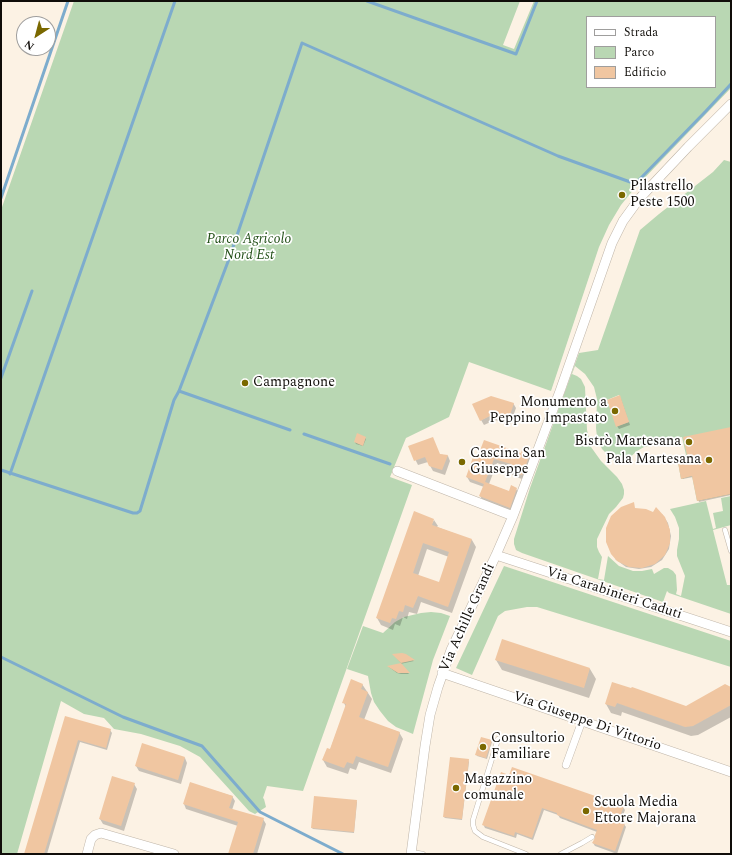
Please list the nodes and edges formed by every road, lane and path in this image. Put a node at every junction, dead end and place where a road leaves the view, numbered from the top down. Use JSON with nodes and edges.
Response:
{"nodes":[{"id":1,"x":731,"y":104,"type":"edge"},
{"id":2,"x":396,"y":471,"type":"dead end"},
{"id":3,"x":513,"y":516,"type":"junction"},
{"id":4,"x":725,"y":530,"type":"dead end"},
{"id":5,"x":731,"y":551,"type":"edge"},
{"id":6,"x":496,"y":555,"type":"junction"},
{"id":7,"x":731,"y":632,"type":"edge"},
{"id":8,"x":442,"y":673,"type":"junction"},
{"id":9,"x":582,"y":721,"type":"junction"},
{"id":10,"x":498,"y":739,"type":"dead end"},
{"id":11,"x":566,"y":765,"type":"dead end"},
{"id":12,"x":731,"y":772,"type":"edge"},
{"id":13,"x":592,"y":837,"type":"dead end"},
{"id":14,"x":154,"y":851,"type":"edge"},
{"id":15,"x":411,"y":853,"type":"edge"},
{"id":16,"x":86,"y":854,"type":"edge"},
{"id":17,"x":174,"y":854,"type":"edge"},
{"id":18,"x":422,"y":854,"type":"edge"},
{"id":19,"x":526,"y":854,"type":"edge"},
{"id":20,"x":561,"y":854,"type":"edge"}],
"edges":[{"from":1,"to":3,"type":"street","name":"Via Achille Grandi"},
{"from":2,"to":3,"type":"street"},
{"from":3,"to":6,"type":"street","name":"Via Achille Grandi"},
{"from":4,"to":5,"type":"lane"},
{"from":6,"to":7,"type":"street","name":"Via Carabinieri Caduti"},
{"from":6,"to":8,"type":"street","name":"Via Achille Grandi"},
{"from":8,"to":9,"type":"street","name":"Via Giuseppe Di Vittorio"},
{"from":8,"to":15,"type":"street","name":"Via Achille Grandi"},
{"from":9,"to":11,"type":"street"},
{"from":9,"to":12,"type":"street","name":"Via Giuseppe Di Vittorio"},
{"from":10,"to":19,"type":"lane"},
{"from":13,"to":20,"type":"lane"},
{"from":14,"to":16,"type":"street"},
{"from":14,"to":17,"type":"street"},
{"from":15,"to":18,"type":"lane"}]}
